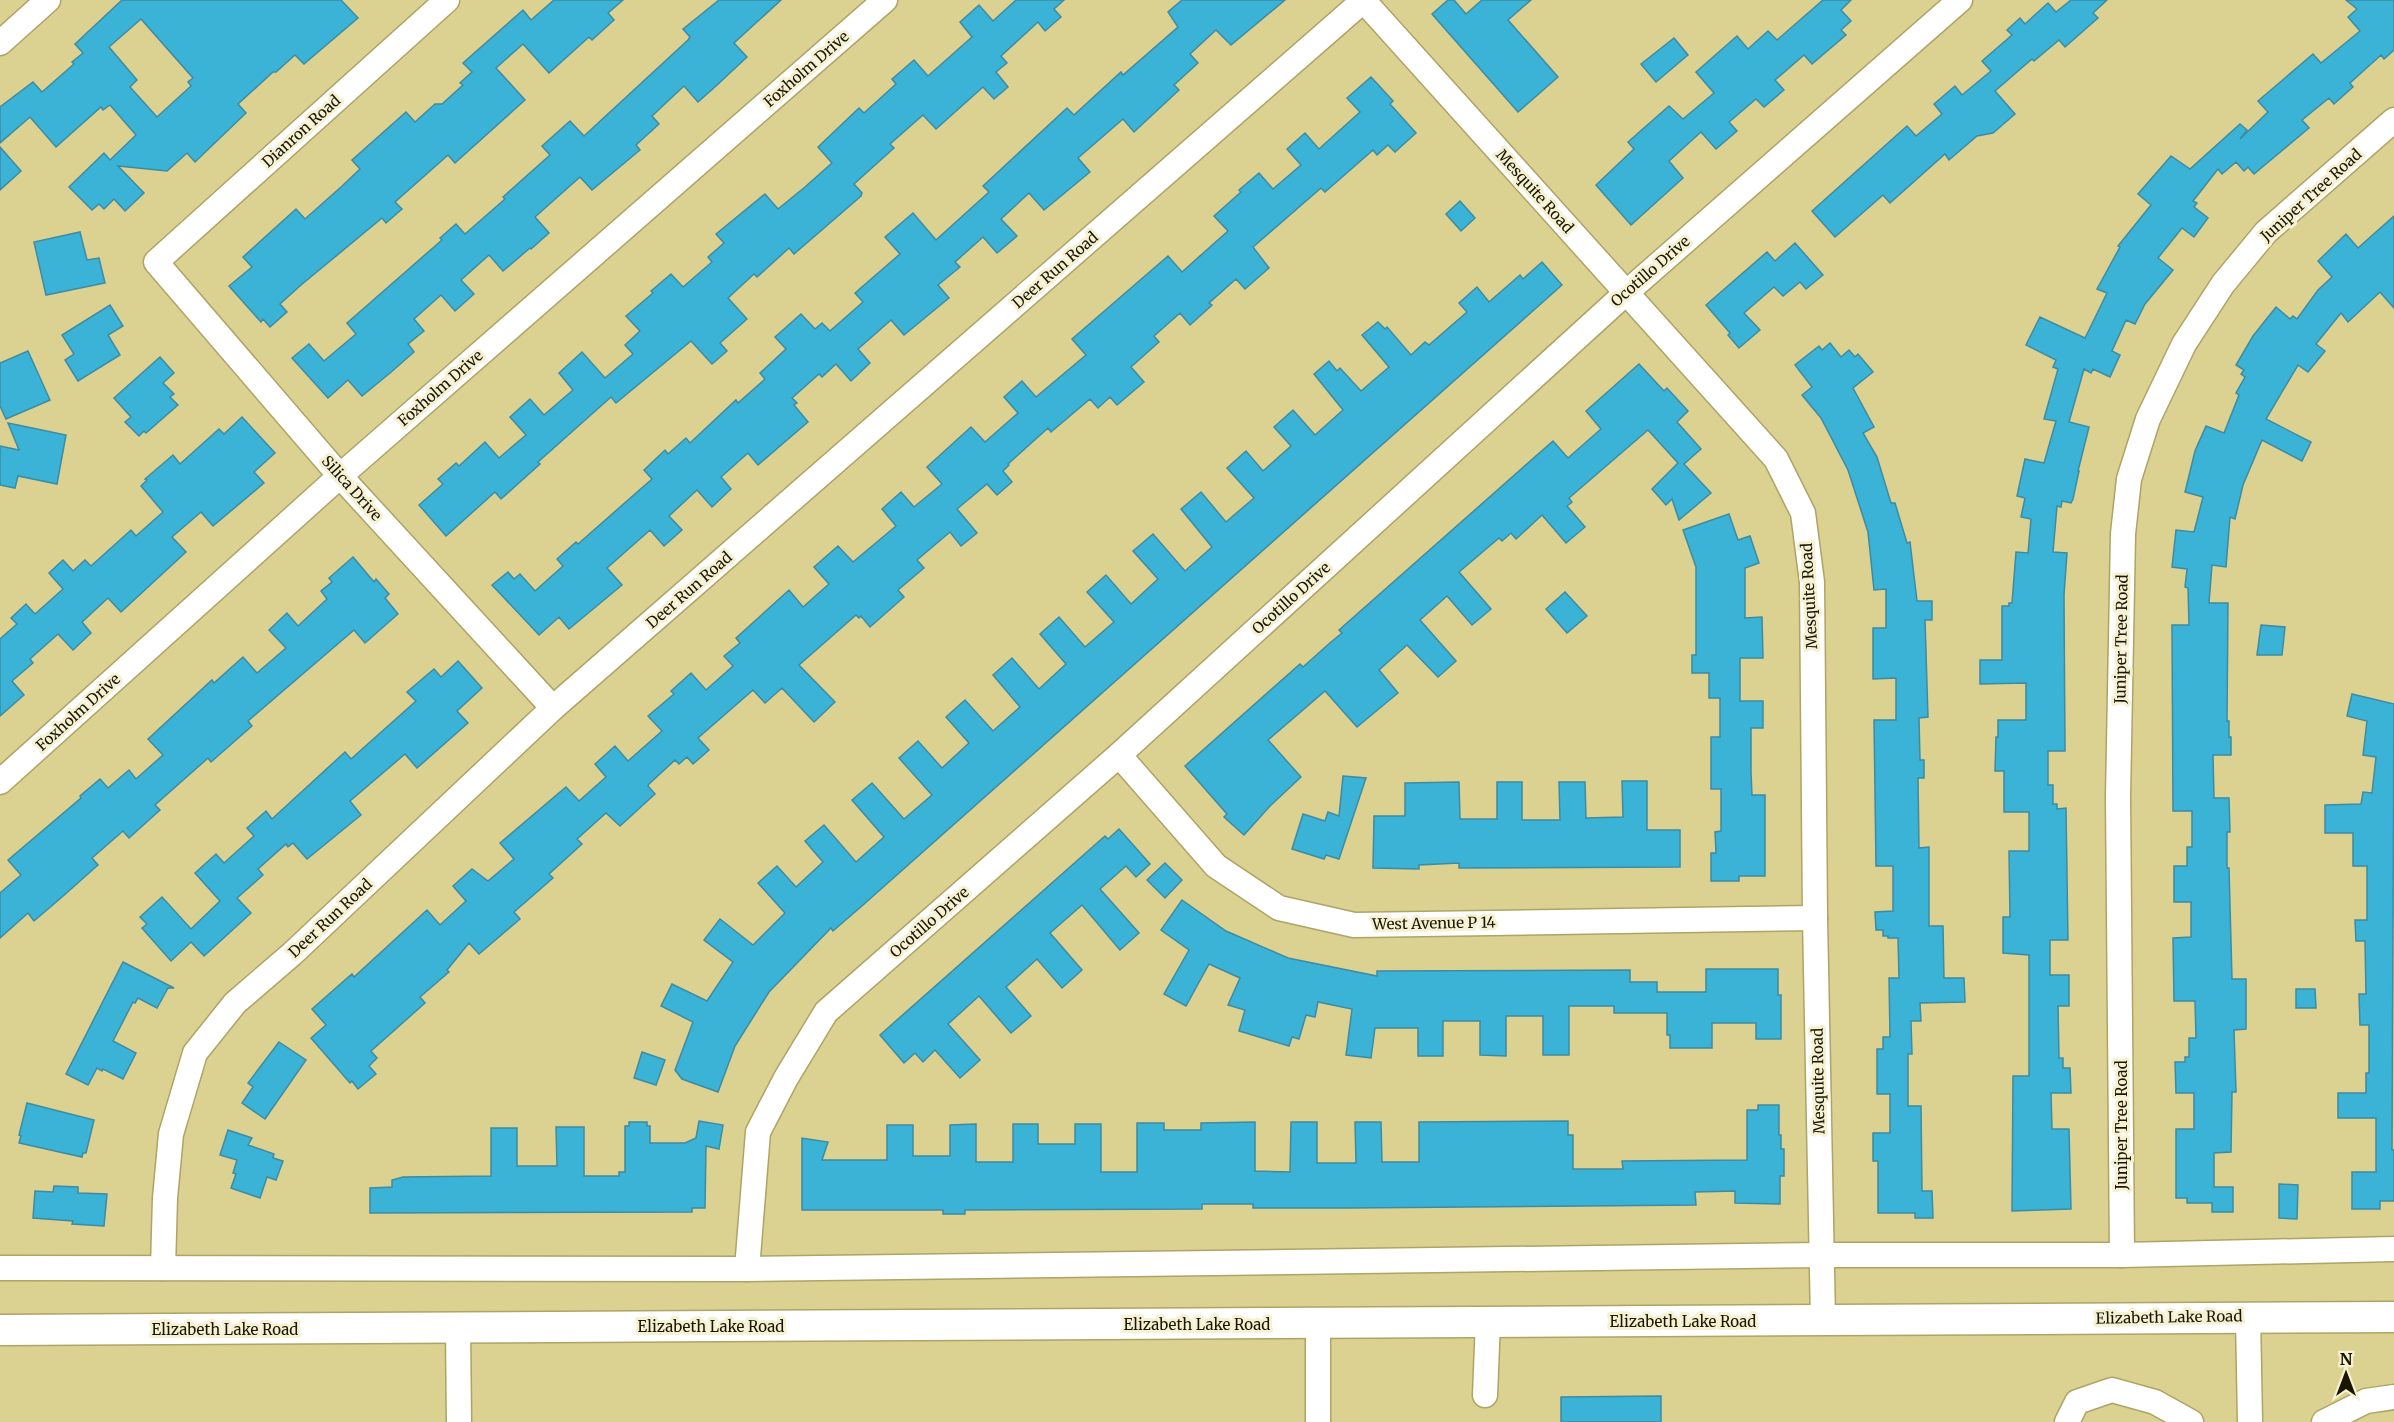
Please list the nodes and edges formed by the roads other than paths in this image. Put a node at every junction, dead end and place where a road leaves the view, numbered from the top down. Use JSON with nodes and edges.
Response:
{"nodes":[{"id":1,"x":48,"y":0,"type":"edge"},
{"id":2,"x":447,"y":0,"type":"edge"},
{"id":3,"x":885,"y":0,"type":"edge"},
{"id":4,"x":1363,"y":0,"type":"edge"},
{"id":5,"x":1960,"y":0,"type":"edge"},
{"id":6,"x":1,"y":40,"type":"edge"},
{"id":7,"x":2394,"y":120,"type":"edge"},
{"id":8,"x":156,"y":262,"type":"joint"},
{"id":9,"x":1627,"y":292,"type":"junction"},
{"id":10,"x":340,"y":476,"type":"junction"},
{"id":11,"x":554,"y":708,"type":"junction"},
{"id":12,"x":1119,"y":755,"type":"junction"},
{"id":13,"x":0,"y":782,"type":"edge"},
{"id":14,"x":1815,"y":918,"type":"junction"},
{"id":15,"x":2394,"y":1249,"type":"edge"},
{"id":16,"x":1822,"y":1255,"type":"junction"},
{"id":17,"x":2122,"y":1255,"type":"junction"},
{"id":18,"x":0,"y":1268,"type":"edge"},
{"id":19,"x":163,"y":1268,"type":"junction"},
{"id":20,"x":747,"y":1269,"type":"junction"},
{"id":21,"x":2248,"y":1316,"type":"junction"},
{"id":22,"x":2394,"y":1317,"type":"edge"},
{"id":23,"x":1488,"y":1321,"type":"junction"},
{"id":24,"x":1823,"y":1321,"type":"junction"},
{"id":25,"x":1318,"y":1323,"type":"junction"},
{"id":26,"x":458,"y":1327,"type":"junction"},
{"id":27,"x":0,"y":1330,"type":"edge"},
{"id":28,"x":1485,"y":1395,"type":"dead end"},
{"id":29,"x":2394,"y":1397,"type":"edge"},
{"id":30,"x":459,"y":1422,"type":"edge"},
{"id":31,"x":1318,"y":1422,"type":"edge"},
{"id":32,"x":2067,"y":1422,"type":"edge"},
{"id":33,"x":2191,"y":1422,"type":"edge"},
{"id":34,"x":2250,"y":1422,"type":"edge"},
{"id":35,"x":2324,"y":1422,"type":"edge"}],
"edges":[{"from":1,"to":6,"type":"street"},
{"from":2,"to":8,"type":"street","name":"Dianron Road"},
{"from":3,"to":10,"type":"street","name":"Foxholm Drive"},
{"from":4,"to":9,"type":"street","name":"Mesquite Road"},
{"from":4,"to":11,"type":"street","name":"Deer Run Road"},
{"from":5,"to":9,"type":"street","name":"Ocotillo Drive"},
{"from":7,"to":17,"type":"street","name":"Juniper Tree Road"},
{"from":8,"to":10,"type":"street","name":"Silica Drive"},
{"from":9,"to":12,"type":"street","name":"Ocotillo Drive"},
{"from":9,"to":14,"type":"street","name":"Mesquite Road"},
{"from":10,"to":11,"type":"street","name":"Silica Drive"},
{"from":10,"to":13,"type":"street","name":"Foxholm Drive"},
{"from":11,"to":19,"type":"street","name":"Deer Run Road"},
{"from":12,"to":14,"type":"street","name":"West Avenue P 14"},
{"from":12,"to":20,"type":"street","name":"Ocotillo Drive"},
{"from":14,"to":16,"type":"street","name":"Mesquite Road"},
{"from":15,"to":17,"type":"street"},
{"from":16,"to":17,"type":"street"},
{"from":16,"to":20,"type":"street"},
{"from":16,"to":24,"type":"street","name":"Mesquite Road"},
{"from":18,"to":19,"type":"street"},
{"from":19,"to":20,"type":"street"},
{"from":21,"to":22,"type":"main road","name":"Elizabeth Lake Road"},
{"from":21,"to":24,"type":"main road","name":"Elizabeth Lake Road"},
{"from":21,"to":34,"type":"street"},
{"from":23,"to":24,"type":"main road","name":"Elizabeth Lake Road"},
{"from":23,"to":25,"type":"main road","name":"Elizabeth Lake Road"},
{"from":23,"to":28,"type":"street"},
{"from":25,"to":26,"type":"main road","name":"Elizabeth Lake Road"},
{"from":25,"to":31,"type":"street"},
{"from":26,"to":27,"type":"main road","name":"Elizabeth Lake Road"},
{"from":26,"to":30,"type":"street"},
{"from":29,"to":35,"type":"street"},
{"from":32,"to":33,"type":"street"}]}
